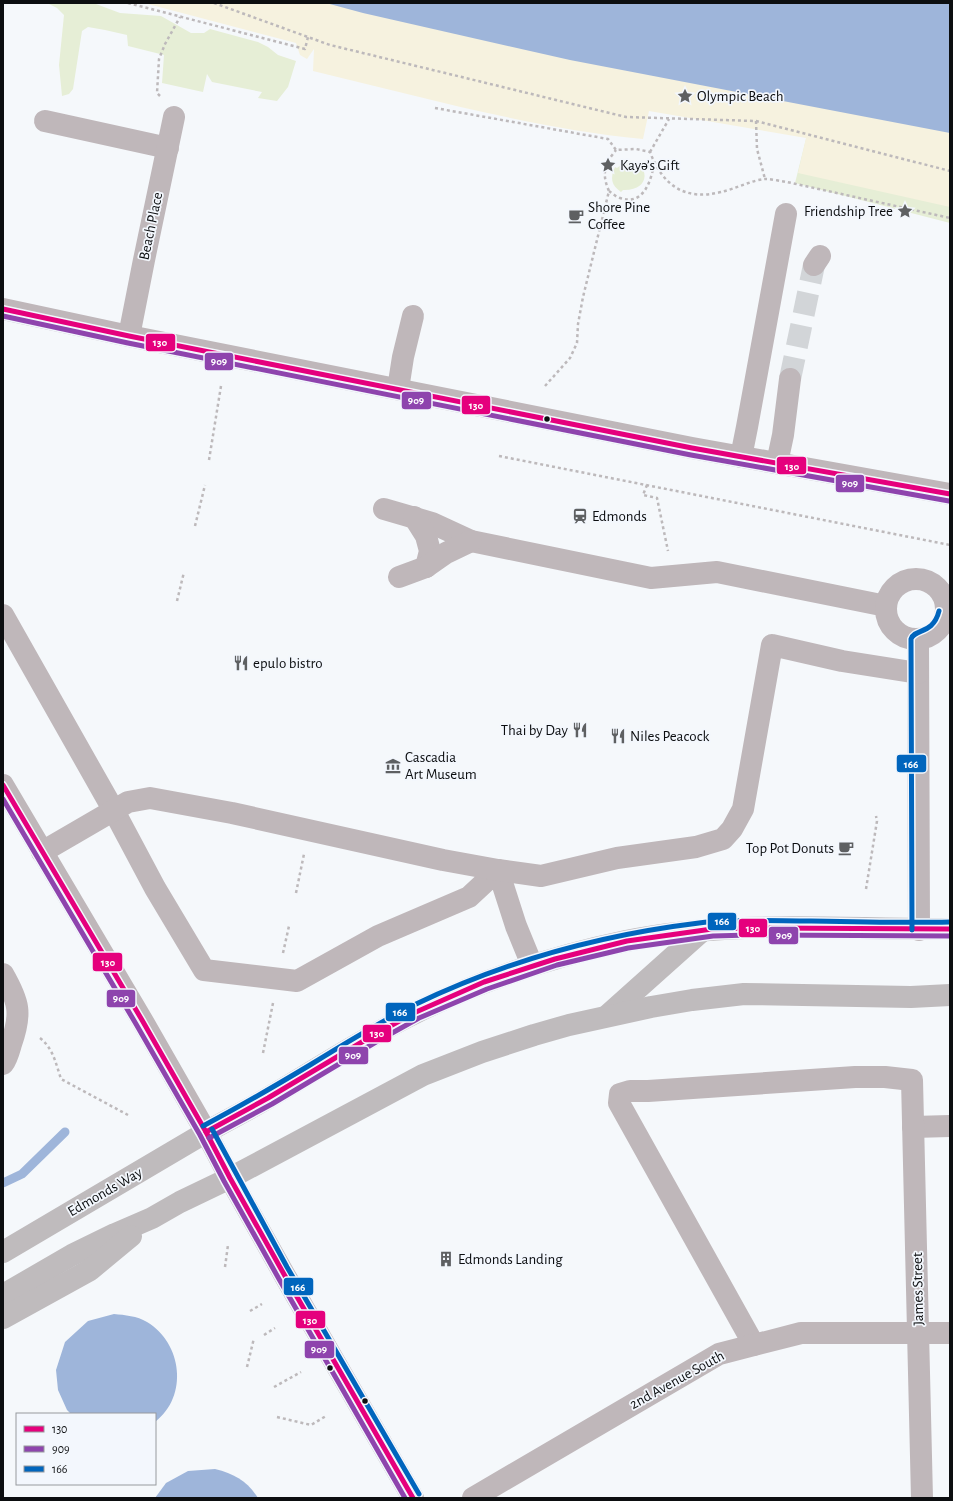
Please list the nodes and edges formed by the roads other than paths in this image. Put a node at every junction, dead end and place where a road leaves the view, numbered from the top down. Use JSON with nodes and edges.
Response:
{"nodes":[{"id":1,"x":174,"y":117,"type":"road end"},
{"id":2,"x":45,"y":121,"type":"dead end"},
{"id":3,"x":168,"y":148,"type":"junction"},
{"id":4,"x":786,"y":214,"type":"dead end"},
{"id":5,"x":3,"y":309,"type":"edge"},
{"id":6,"x":413,"y":316,"type":"dead end"},
{"id":7,"x":129,"y":336,"type":"junction"},
{"id":8,"x":790,"y":379,"type":"tunnel mouth"},
{"id":9,"x":398,"y":389,"type":"junction"},
{"id":10,"x":740,"y":457,"type":"junction"},
{"id":11,"x":777,"y":463,"type":"junction"},
{"id":12,"x":950,"y":494,"type":"edge"},
{"id":13,"x":384,"y":509,"type":"dead end"},
{"id":14,"x":414,"y":517,"type":"junction"},
{"id":15,"x":471,"y":541,"type":"junction"},
{"id":16,"x":426,"y":567,"type":"junction"},
{"id":17,"x":399,"y":578,"type":"dead end"},
{"id":18,"x":886,"y":606,"type":"junction"},
{"id":19,"x":948,"y":613,"type":"edge"},
{"id":20,"x":3,"y":615,"type":"edge"},
{"id":21,"x":918,"y":640,"type":"junction"},
{"id":22,"x":918,"y":673,"type":"junction"},
{"id":23,"x":4,"y":789,"type":"edge"},
{"id":24,"x":114,"y":811,"type":"junction"},
{"id":25,"x":42,"y":852,"type":"junction"},
{"id":26,"x":498,"y":870,"type":"junction"},
{"id":27,"x":950,"y":929,"type":"edge"},
{"id":28,"x":703,"y":930,"type":"junction"},
{"id":29,"x":919,"y":930,"type":"junction"},
{"id":30,"x":532,"y":966,"type":"junction"},
{"id":31,"x":3,"y":974,"type":"edge"},
{"id":32,"x":950,"y":995,"type":"edge"},
{"id":33,"x":607,"y":1016,"type":"junction"},
{"id":34,"x":10,"y":1039,"type":"edge"},
{"id":35,"x":3,"y":1064,"type":"edge"},
{"id":36,"x":950,"y":1126,"type":"edge"},
{"id":37,"x":914,"y":1127,"type":"junction"},
{"id":38,"x":206,"y":1132,"type":"junction"},
{"id":39,"x":230,"y":1178,"type":"junction"},
{"id":40,"x":152,"y":1218,"type":"junction"},
{"id":41,"x":3,"y":1252,"type":"edge"},
{"id":42,"x":3,"y":1295,"type":"edge"},
{"id":43,"x":3,"y":1318,"type":"edge"},
{"id":44,"x":950,"y":1333,"type":"edge"},
{"id":45,"x":919,"y":1334,"type":"junction"},
{"id":46,"x":754,"y":1345,"type":"junction"},
{"id":47,"x":413,"y":1498,"type":"edge"},
{"id":48,"x":473,"y":1498,"type":"edge"},
{"id":49,"x":922,"y":1498,"type":"edge"}],
"edges":[{"from":1,"to":3,"type":"street","name":"Beach Place"},
{"from":2,"to":3,"type":"street"},
{"from":3,"to":7,"type":"street","name":"Beach Place"},
{"from":4,"to":10,"type":"street"},
{"from":5,"to":7,"type":"street"},
{"from":6,"to":9,"type":"street"},
{"from":7,"to":9,"type":"street"},
{"from":8,"to":11,"type":"street"},
{"from":9,"to":10,"type":"street"},
{"from":10,"to":11,"type":"street"},
{"from":11,"to":12,"type":"street"},
{"from":13,"to":14,"type":"street"},
{"from":14,"to":15,"type":"street"},
{"from":14,"to":16,"type":"street"},
{"from":15,"to":16,"type":"street"},
{"from":15,"to":18,"type":"street"},
{"from":16,"to":17,"type":"street"},
{"from":18,"to":19,"type":"street"},
{"from":18,"to":21,"type":"street"},
{"from":19,"to":21,"type":"street"},
{"from":20,"to":24,"type":"street"},
{"from":21,"to":22,"type":"street"},
{"from":22,"to":26,"type":"street"},
{"from":22,"to":29,"type":"street"},
{"from":23,"to":25,"type":"street"},
{"from":24,"to":25,"type":"street"},
{"from":24,"to":26,"type":"street"},
{"from":24,"to":26,"type":"street"},
{"from":25,"to":38,"type":"street"},
{"from":26,"to":30,"type":"street"},
{"from":27,"to":29,"type":"main road","name":"Edmonds Way"},
{"from":28,"to":29,"type":"main road","name":"Edmonds Way"},
{"from":28,"to":30,"type":"main road","name":"Edmonds Way"},
{"from":28,"to":33,"type":"main road"},
{"from":30,"to":38,"type":"main road","name":"Edmonds Way"},
{"from":31,"to":34,"type":"street"},
{"from":32,"to":33,"type":"main road"},
{"from":33,"to":39,"type":"main road"},
{"from":34,"to":35,"type":"street"},
{"from":36,"to":37,"type":"street"},
{"from":37,"to":45,"type":"street","name":"James Street"},
{"from":37,"to":46,"type":"street","name":"James Street"},
{"from":38,"to":39,"type":"street"},
{"from":38,"to":41,"type":"main road","name":"Edmonds Way"},
{"from":39,"to":40,"type":"main road"},
{"from":39,"to":47,"type":"street"},
{"from":40,"to":42,"type":"main road"},
{"from":40,"to":43,"type":"main road"},
{"from":44,"to":45,"type":"street","name":"2nd Avenue South"},
{"from":45,"to":46,"type":"street","name":"2nd Avenue South"},
{"from":45,"to":49,"type":"street","name":"James Street"},
{"from":46,"to":48,"type":"street","name":"2nd Avenue South"}]}
